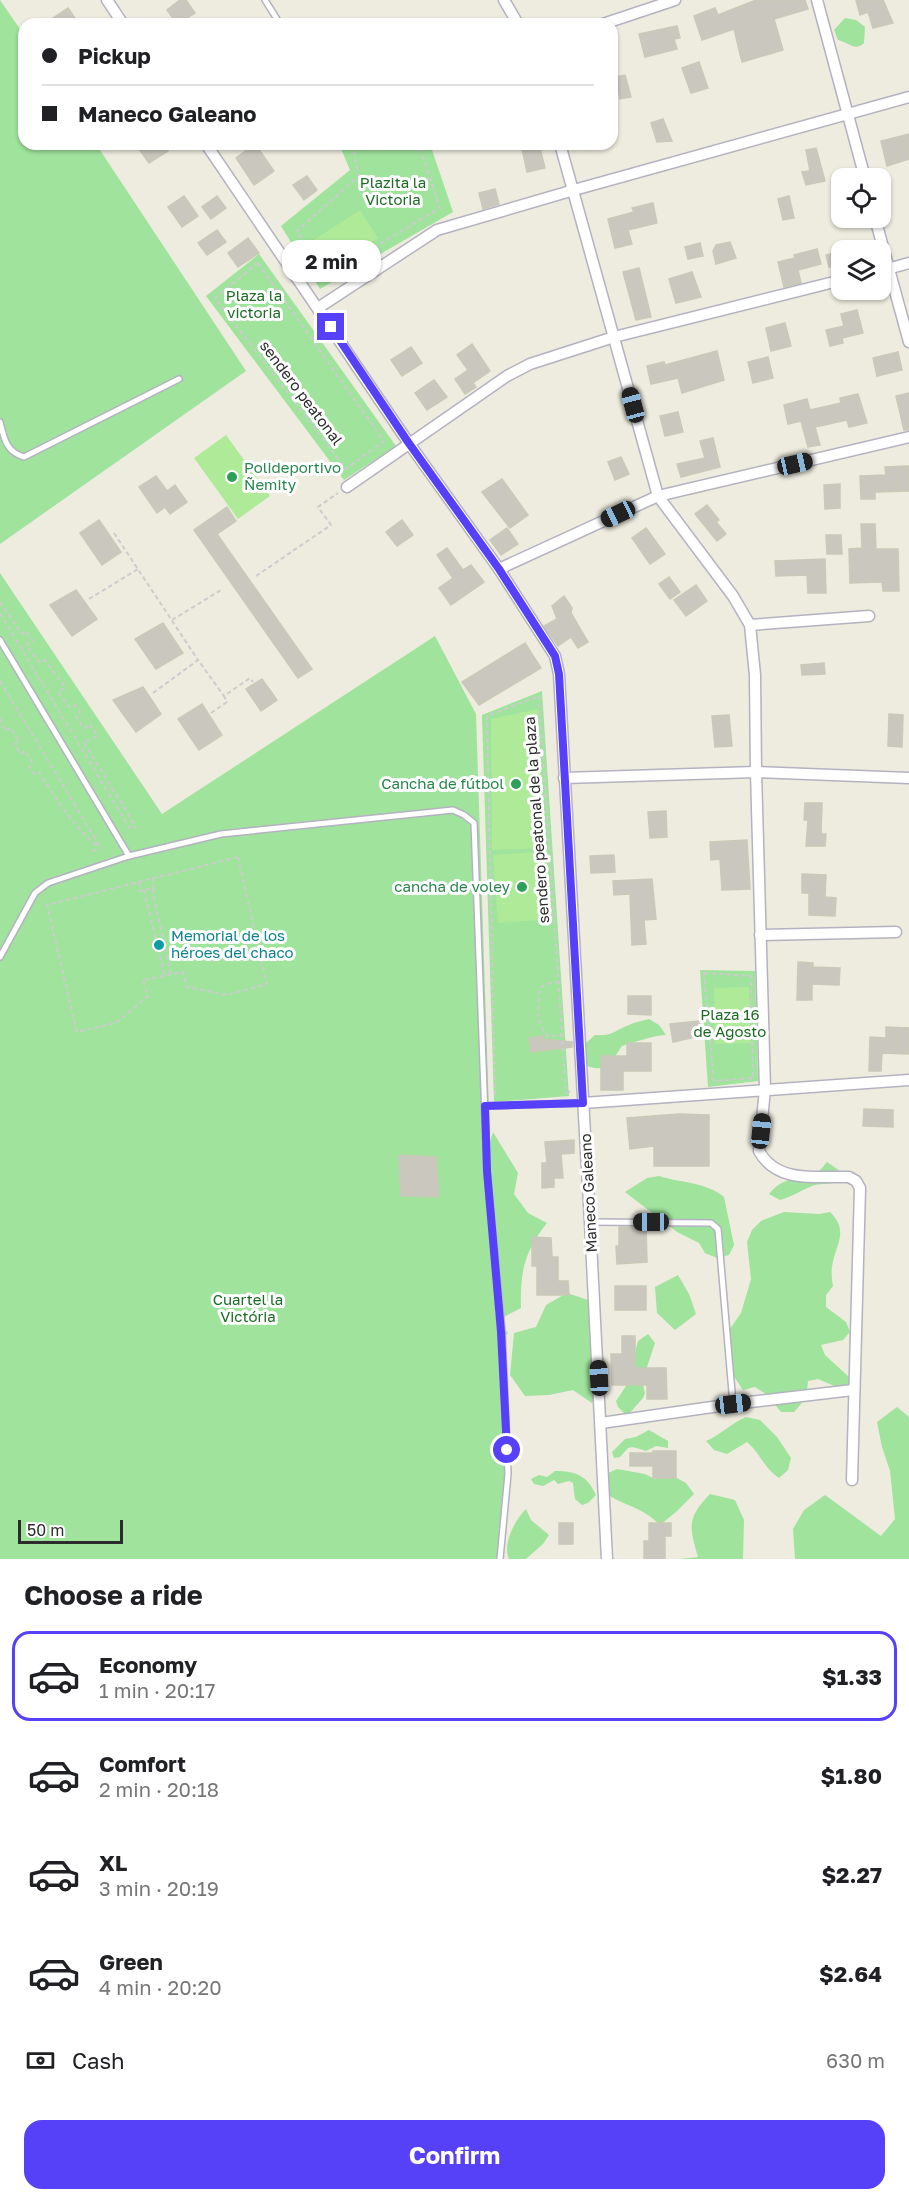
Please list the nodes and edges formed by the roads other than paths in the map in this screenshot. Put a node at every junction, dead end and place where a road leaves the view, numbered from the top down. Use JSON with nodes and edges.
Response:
{"nodes":[{"id":1,"x":106,"y":0,"type":"edge"},
{"id":2,"x":265,"y":0,"type":"edge"},
{"id":3,"x":504,"y":0,"type":"edge"},
{"id":4,"x":675,"y":0,"type":"edge"},
{"id":5,"x":817,"y":0,"type":"edge"},
{"id":6,"x":119,"y":18,"type":"edge"},
{"id":7,"x":276,"y":18,"type":"edge"},
{"id":8,"x":514,"y":18,"type":"edge"},
{"id":9,"x":618,"y":19,"type":"edge"},
{"id":10,"x":909,"y":97,"type":"edge"},
{"id":11,"x":847,"y":114,"type":"junction"},
{"id":12,"x":210,"y":150,"type":"edge"},
{"id":13,"x":562,"y":150,"type":"edge"},
{"id":14,"x":862,"y":168,"type":"edge"},
{"id":15,"x":574,"y":190,"type":"junction"},
{"id":16,"x":909,"y":263,"type":"edge"},
{"id":17,"x":891,"y":268,"type":"edge"},
{"id":18,"x":831,"y":283,"type":"edge"},
{"id":19,"x":891,"y":288,"type":"edge"},
{"id":20,"x":318,"y":308,"type":"junction"},
{"id":21,"x":614,"y":337,"type":"junction"},
{"id":22,"x":909,"y":342,"type":"edge"},
{"id":23,"x":178,"y":379,"type":"dead end"},
{"id":24,"x":0,"y":422,"type":"edge"},
{"id":25,"x":909,"y":437,"type":"edge"},
{"id":26,"x":408,"y":442,"type":"junction"},
{"id":27,"x":346,"y":487,"type":"road end"},
{"id":28,"x":658,"y":496,"type":"junction"},
{"id":29,"x":499,"y":569,"type":"junction"},
{"id":30,"x":869,"y":616,"type":"dead end"},
{"id":31,"x":750,"y":625,"type":"junction"},
{"id":32,"x":0,"y":640,"type":"edge"},
{"id":33,"x":756,"y":772,"type":"junction"},
{"id":34,"x":564,"y":778,"type":"junction"},
{"id":35,"x":909,"y":778,"type":"edge"},
{"id":36,"x":129,"y":856,"type":"junction"},
{"id":37,"x":897,"y":932,"type":"dead end"},
{"id":38,"x":760,"y":935,"type":"junction"},
{"id":39,"x":0,"y":957,"type":"edge"},
{"id":40,"x":909,"y":1080,"type":"edge"},
{"id":41,"x":765,"y":1089,"type":"junction"},
{"id":42,"x":583,"y":1103,"type":"junction"},
{"id":43,"x":485,"y":1106,"type":"junction"},
{"id":44,"x":590,"y":1222,"type":"junction"},
{"id":45,"x":853,"y":1390,"type":"junction"},
{"id":46,"x":733,"y":1404,"type":"junction"},
{"id":47,"x":601,"y":1423,"type":"junction"},
{"id":48,"x":852,"y":1480,"type":"dead end"},
{"id":49,"x":500,"y":1559,"type":"edge"},
{"id":50,"x":607,"y":1559,"type":"edge"}],
"edges":[{"from":1,"to":6,"type":"street"},
{"from":2,"to":7,"type":"lane"},
{"from":3,"to":8,"type":"street"},
{"from":4,"to":9,"type":"street"},
{"from":5,"to":11,"type":"street"},
{"from":10,"to":11,"type":"street"},
{"from":11,"to":14,"type":"street"},
{"from":11,"to":15,"type":"street"},
{"from":12,"to":20,"type":"street","name":"Maneco Galeano"},
{"from":13,"to":15,"type":"street"},
{"from":15,"to":20,"type":"street"},
{"from":15,"to":21,"type":"street"},
{"from":16,"to":17,"type":"street"},
{"from":18,"to":21,"type":"street"},
{"from":19,"to":22,"type":"street"},
{"from":20,"to":26,"type":"street","name":"Maneco Galeano"},
{"from":21,"to":26,"type":"street"},
{"from":21,"to":28,"type":"street"},
{"from":23,"to":24,"type":"lane"},
{"from":25,"to":28,"type":"street"},
{"from":26,"to":27,"type":"street"},
{"from":26,"to":29,"type":"street","name":"Maneco Galeano"},
{"from":28,"to":29,"type":"street"},
{"from":28,"to":31,"type":"street"},
{"from":29,"to":34,"type":"street","name":"Maneco Galeano"},
{"from":30,"to":31,"type":"street"},
{"from":31,"to":33,"type":"street"},
{"from":32,"to":36,"type":"lane"},
{"from":33,"to":34,"type":"street"},
{"from":33,"to":35,"type":"street"},
{"from":33,"to":38,"type":"street"},
{"from":34,"to":42,"type":"street","name":"Maneco Galeano"},
{"from":36,"to":39,"type":"lane"},
{"from":36,"to":43,"type":"lane"},
{"from":37,"to":38,"type":"street"},
{"from":38,"to":41,"type":"street"},
{"from":40,"to":41,"type":"street"},
{"from":41,"to":42,"type":"street"},
{"from":41,"to":45,"type":"street"},
{"from":42,"to":43,"type":"lane"},
{"from":42,"to":44,"type":"street","name":"Maneco Galeano"},
{"from":43,"to":49,"type":"lane"},
{"from":44,"to":46,"type":"lane"},
{"from":44,"to":47,"type":"street","name":"Maneco Galeano"},
{"from":45,"to":46,"type":"street"},
{"from":45,"to":48,"type":"street"},
{"from":46,"to":47,"type":"street"},
{"from":47,"to":50,"type":"street","name":"Maneco Galeano"}]}
